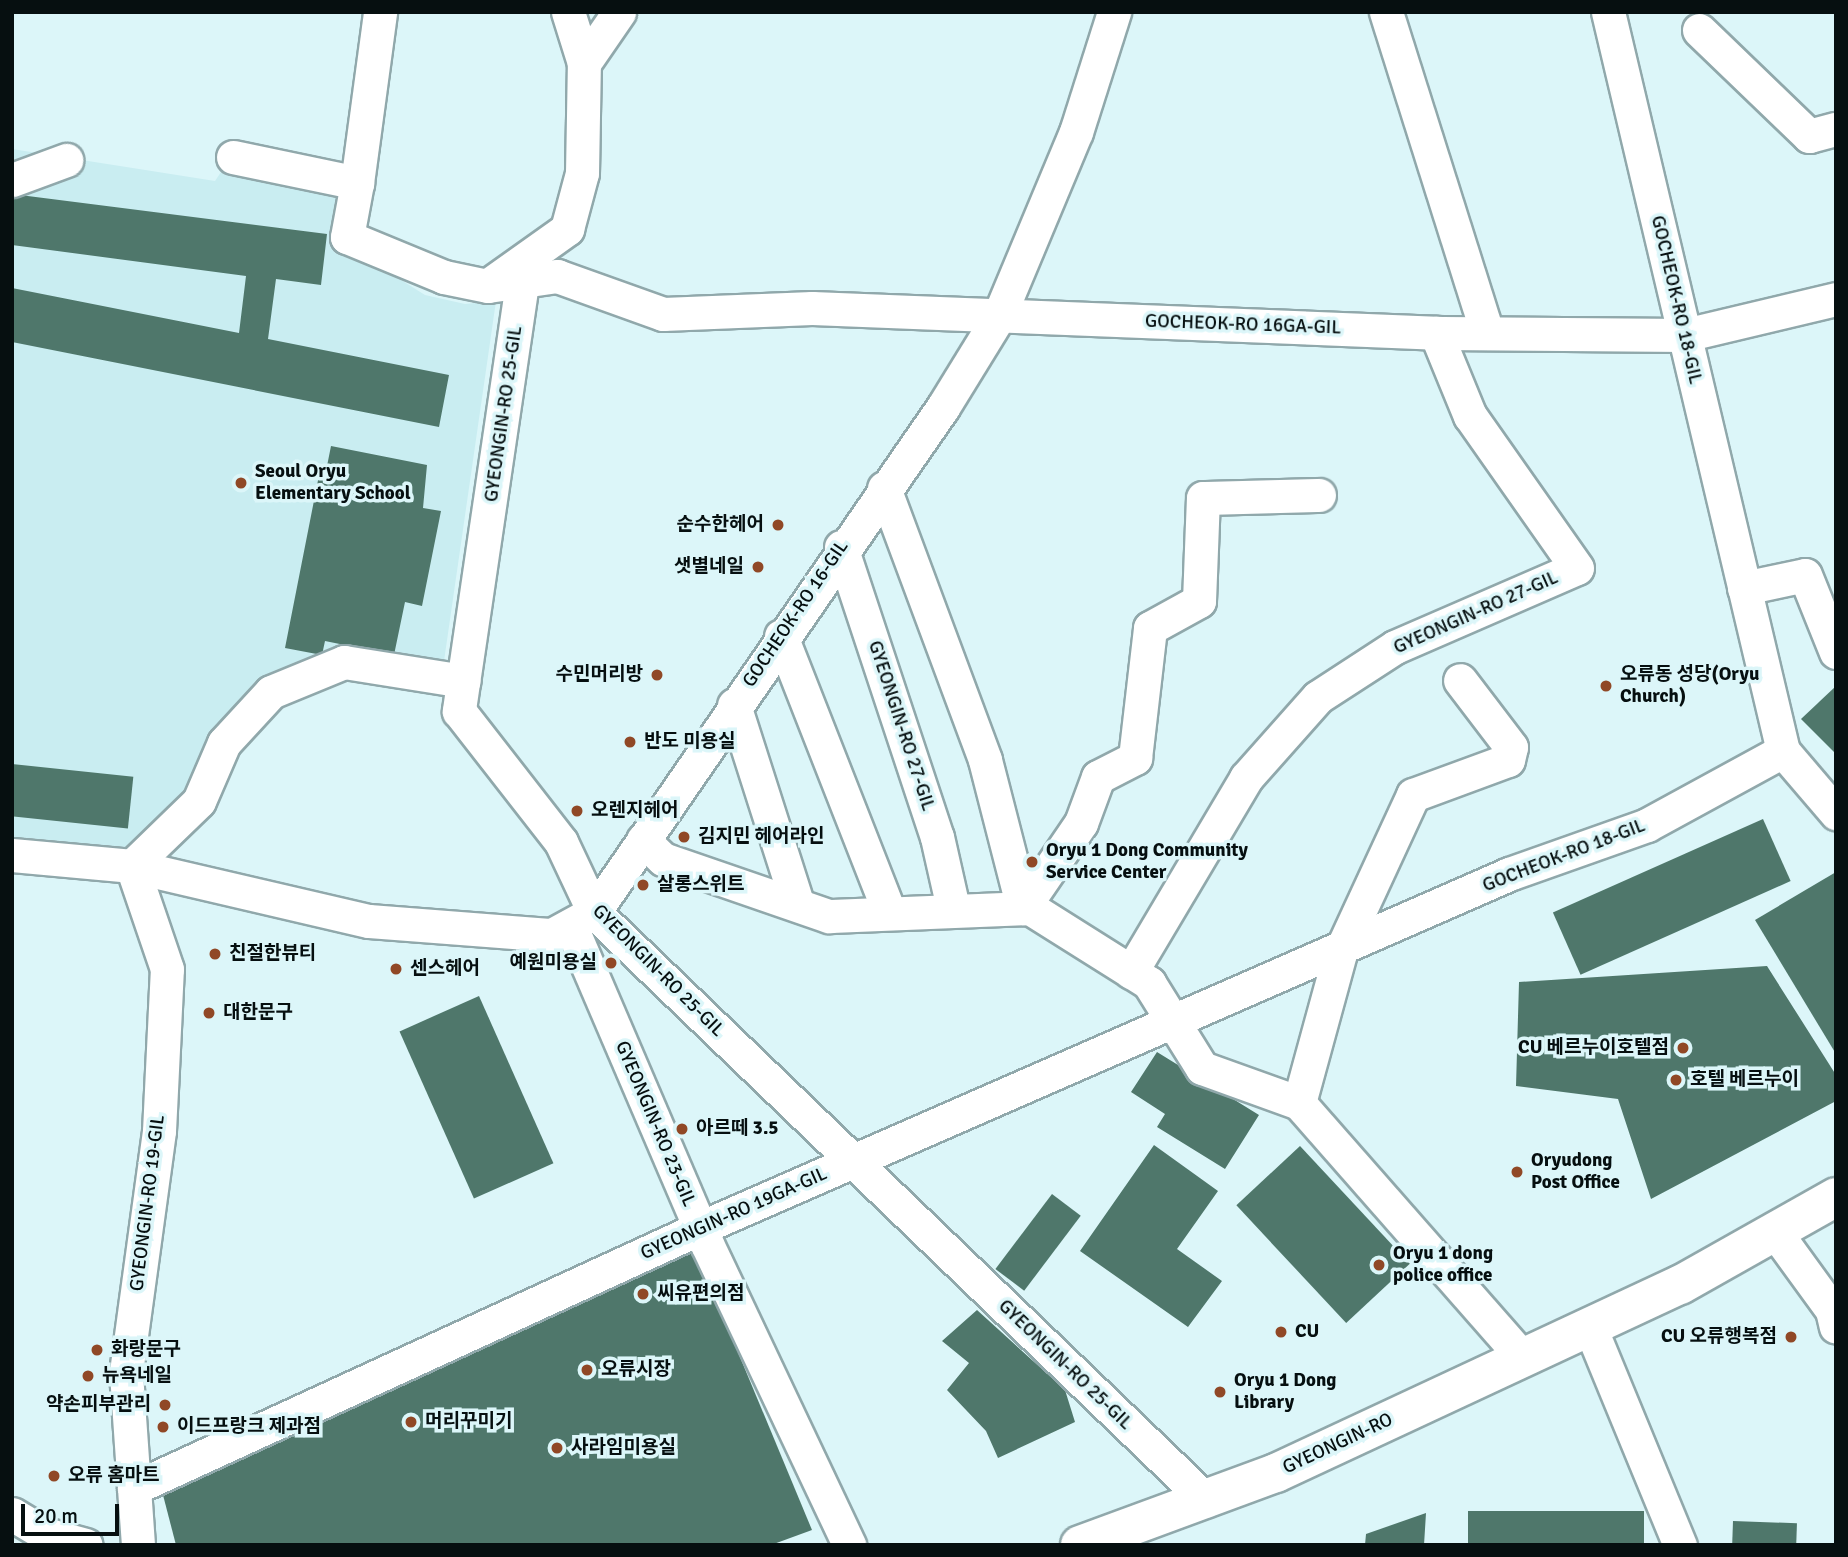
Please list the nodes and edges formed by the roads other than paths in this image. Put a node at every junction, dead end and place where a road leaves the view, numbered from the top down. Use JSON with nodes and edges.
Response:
{"nodes":[{"id":1,"x":380,"y":12,"type":"edge"},
{"id":2,"x":568,"y":12,"type":"edge"},
{"id":3,"x":619,"y":12,"type":"edge"},
{"id":4,"x":1114,"y":12,"type":"edge"},
{"id":5,"x":1386,"y":12,"type":"edge"},
{"id":6,"x":1608,"y":12,"type":"edge"},
{"id":7,"x":1699,"y":30,"type":"dead end"},
{"id":8,"x":584,"y":63,"type":"junction"},
{"id":9,"x":1836,"y":129,"type":"edge"},
{"id":10,"x":233,"y":157,"type":"dead end"},
{"id":11,"x":66,"y":160,"type":"dead end"},
{"id":12,"x":12,"y":180,"type":"edge"},
{"id":13,"x":357,"y":183,"type":"junction"},
{"id":14,"x":522,"y":283,"type":"junction"},
{"id":15,"x":488,"y":286,"type":"junction"},
{"id":16,"x":1836,"y":299,"type":"edge"},
{"id":17,"x":999,"y":316,"type":"junction"},
{"id":18,"x":1487,"y":332,"type":"junction"},
{"id":19,"x":1436,"y":333,"type":"junction"},
{"id":20,"x":1685,"y":335,"type":"junction"},
{"id":21,"x":884,"y":488,"type":"junction"},
{"id":22,"x":1319,"y":495,"type":"dead end"},
{"id":23,"x":841,"y":547,"type":"junction"},
{"id":24,"x":1745,"y":588,"type":"junction"},
{"id":25,"x":781,"y":636,"type":"junction"},
{"id":26,"x":1836,"y":652,"type":"edge"},
{"id":27,"x":1460,"y":680,"type":"dead end"},
{"id":28,"x":464,"y":681,"type":"junction"},
{"id":29,"x":734,"y":705,"type":"junction"},
{"id":30,"x":1783,"y":751,"type":"junction"},
{"id":31,"x":1836,"y":813,"type":"edge"},
{"id":32,"x":643,"y":840,"type":"junction"},
{"id":33,"x":12,"y":855,"type":"edge"},
{"id":34,"x":132,"y":866,"type":"junction"},
{"id":35,"x":797,"y":903,"type":"junction"},
{"id":36,"x":953,"y":908,"type":"junction"},
{"id":37,"x":1023,"y":908,"type":"junction"},
{"id":38,"x":889,"y":912,"type":"junction"},
{"id":39,"x":583,"y":921,"type":"junction"},
{"id":40,"x":1340,"y":953,"type":"junction"},
{"id":41,"x":1132,"y":972,"type":"junction"},
{"id":42,"x":1174,"y":1024,"type":"junction"},
{"id":43,"x":1299,"y":1103,"type":"junction"},
{"id":44,"x":853,"y":1161,"type":"junction"},
{"id":45,"x":1836,"y":1197,"type":"edge"},
{"id":46,"x":700,"y":1228,"type":"junction"},
{"id":47,"x":1776,"y":1233,"type":"junction"},
{"id":48,"x":1836,"y":1327,"type":"edge"},
{"id":49,"x":1590,"y":1328,"type":"junction"},
{"id":50,"x":1523,"y":1358,"type":"junction"},
{"id":51,"x":134,"y":1488,"type":"junction"},
{"id":52,"x":1206,"y":1500,"type":"junction"},
{"id":53,"x":12,"y":1514,"type":"edge"},
{"id":54,"x":31,"y":1539,"type":"edge"},
{"id":55,"x":86,"y":1545,"type":"edge"},
{"id":56,"x":138,"y":1545,"type":"edge"},
{"id":57,"x":849,"y":1545,"type":"edge"},
{"id":58,"x":1080,"y":1545,"type":"edge"},
{"id":59,"x":1680,"y":1545,"type":"edge"}],
"edges":[{"from":1,"to":13,"type":"street"},
{"from":2,"to":8,"type":"street"},
{"from":3,"to":8,"type":"street"},
{"from":4,"to":17,"type":"street","name":"GOCHEOK-RO 16-GIL"},
{"from":5,"to":18,"type":"street"},
{"from":6,"to":20,"type":"street","name":"GOCHEOK-RO 18-GIL"},
{"from":7,"to":9,"type":"street"},
{"from":8,"to":15,"type":"street"},
{"from":10,"to":13,"type":"street"},
{"from":11,"to":12,"type":"street"},
{"from":13,"to":15,"type":"street"},
{"from":14,"to":15,"type":"street"},
{"from":14,"to":17,"type":"street"},
{"from":14,"to":28,"type":"street","name":"GYEONGIN-RO 25-GIL"},
{"from":16,"to":20,"type":"street","name":"GOCHEOK-RO 16GA-GIL"},
{"from":17,"to":19,"type":"street","name":"GOCHEOK-RO 16GA-GIL"},
{"from":17,"to":21,"type":"street","name":"GOCHEOK-RO 16-GIL"},
{"from":18,"to":19,"type":"street","name":"GOCHEOK-RO 16GA-GIL"},
{"from":18,"to":20,"type":"street","name":"GOCHEOK-RO 16GA-GIL"},
{"from":19,"to":41,"type":"street","name":"GYEONGIN-RO 27-GIL"},
{"from":20,"to":24,"type":"street","name":"GOCHEOK-RO 18-GIL"},
{"from":21,"to":23,"type":"street","name":"GOCHEOK-RO 16-GIL"},
{"from":21,"to":37,"type":"street"},
{"from":22,"to":37,"type":"street"},
{"from":23,"to":25,"type":"street","name":"GOCHEOK-RO 16-GIL"},
{"from":23,"to":36,"type":"street","name":"GYEONGIN-RO 27-GIL"},
{"from":24,"to":26,"type":"street"},
{"from":24,"to":30,"type":"street","name":"GOCHEOK-RO 18-GIL"},
{"from":25,"to":29,"type":"street","name":"GOCHEOK-RO 16-GIL"},
{"from":25,"to":38,"type":"street"},
{"from":27,"to":40,"type":"street"},
{"from":28,"to":34,"type":"street"},
{"from":28,"to":39,"type":"street","name":"GYEONGIN-RO 25-GIL"},
{"from":29,"to":32,"type":"street","name":"GOCHEOK-RO 16-GIL"},
{"from":29,"to":35,"type":"street"},
{"from":30,"to":31,"type":"street","name":"GOCHEOK-RO 18-GIL"},
{"from":30,"to":40,"type":"street","name":"GOCHEOK-RO 18-GIL"},
{"from":32,"to":35,"type":"street"},
{"from":32,"to":39,"type":"street","name":"GOCHEOK-RO 16-GIL"},
{"from":33,"to":34,"type":"street"},
{"from":34,"to":39,"type":"street"},
{"from":34,"to":51,"type":"street","name":"GYEONGIN-RO 19-GIL"},
{"from":35,"to":38,"type":"street"},
{"from":36,"to":37,"type":"street"},
{"from":36,"to":38,"type":"street"},
{"from":37,"to":41,"type":"street"},
{"from":39,"to":44,"type":"street","name":"GYEONGIN-RO 25-GIL"},
{"from":39,"to":46,"type":"street","name":"GYEONGIN-RO 23-GIL"},
{"from":40,"to":42,"type":"street","name":"GYEONGIN-RO 19GA-GIL"},
{"from":40,"to":43,"type":"street"},
{"from":41,"to":42,"type":"street"},
{"from":42,"to":43,"type":"street"},
{"from":42,"to":44,"type":"street","name":"GYEONGIN-RO 19GA-GIL"},
{"from":43,"to":50,"type":"street"},
{"from":44,"to":46,"type":"street","name":"GYEONGIN-RO 19GA-GIL"},
{"from":44,"to":52,"type":"street","name":"GYEONGIN-RO 25-GIL"},
{"from":45,"to":47,"type":"main road","name":"GYEONGIN-RO"},
{"from":46,"to":51,"type":"street","name":"GYEONGIN-RO 19GA-GIL"},
{"from":46,"to":57,"type":"street","name":"GYEONGIN-RO 23-GIL"},
{"from":47,"to":48,"type":"street"},
{"from":47,"to":49,"type":"main road","name":"GYEONGIN-RO"},
{"from":49,"to":50,"type":"main road","name":"GYEONGIN-RO"},
{"from":49,"to":59,"type":"street"},
{"from":50,"to":52,"type":"main road","name":"GYEONGIN-RO"},
{"from":51,"to":56,"type":"street","name":"GYEONGIN-RO 19-GIL"},
{"from":52,"to":58,"type":"main road","name":"GYEONGIN-RO"},
{"from":53,"to":54,"type":"street"},
{"from":54,"to":55,"type":"street"}]}
